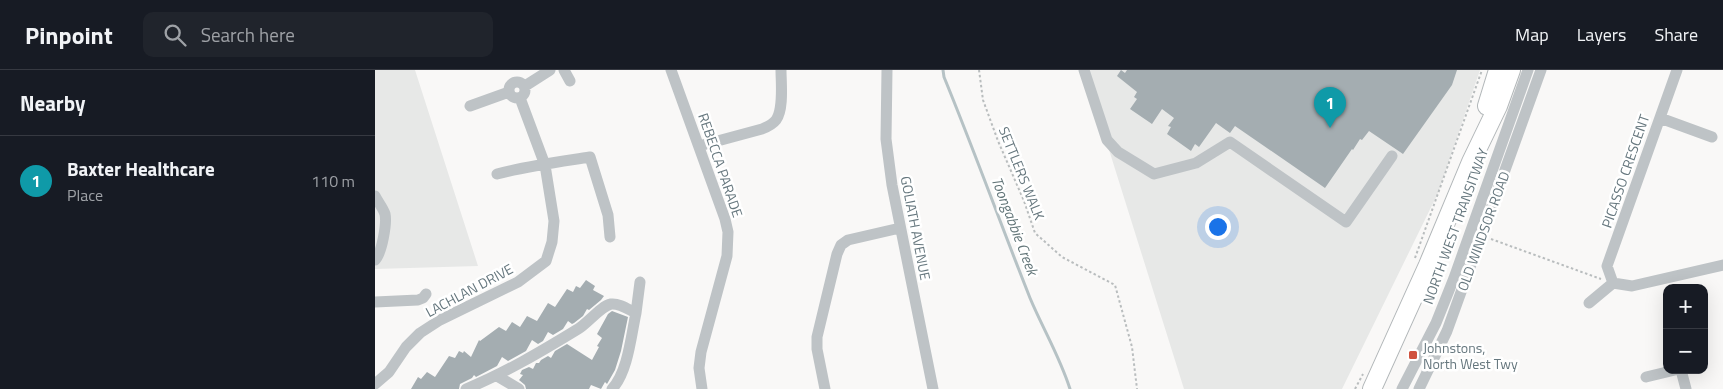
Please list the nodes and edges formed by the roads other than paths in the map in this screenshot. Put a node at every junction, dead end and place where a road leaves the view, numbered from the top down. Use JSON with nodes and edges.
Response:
{"nodes":[{"id":1,"x":550,"y":70,"type":"edge"},
{"id":2,"x":564,"y":70,"type":"edge"},
{"id":3,"x":671,"y":70,"type":"edge"},
{"id":4,"x":781,"y":70,"type":"edge"},
{"id":5,"x":887,"y":70,"type":"edge"},
{"id":6,"x":1084,"y":70,"type":"edge"},
{"id":7,"x":1498,"y":70,"type":"edge"},
{"id":8,"x":1511,"y":70,"type":"edge"},
{"id":9,"x":1528,"y":70,"type":"edge"},
{"id":10,"x":1541,"y":70,"type":"edge"},
{"id":11,"x":1677,"y":70,"type":"edge"},
{"id":12,"x":570,"y":81,"type":"dead end"},
{"id":13,"x":525,"y":86,"type":"junction"},
{"id":14,"x":509,"y":92,"type":"junction"},
{"id":15,"x":520,"y":98,"type":"junction"},
{"id":16,"x":470,"y":106,"type":"dead end"},
{"id":17,"x":1660,"y":118,"type":"junction"},
{"id":18,"x":1712,"y":137,"type":"dead end"},
{"id":19,"x":699,"y":146,"type":"junction"},
{"id":20,"x":1392,"y":156,"type":"dead end"},
{"id":21,"x":1471,"y":162,"type":"junction"},
{"id":22,"x":545,"y":165,"type":"junction"},
{"id":23,"x":497,"y":174,"type":"dead end"},
{"id":24,"x":375,"y":196,"type":"edge"},
{"id":25,"x":900,"y":228,"type":"junction"},
{"id":26,"x":610,"y":237,"type":"dead end"},
{"id":27,"x":375,"y":260,"type":"edge"},
{"id":28,"x":1723,"y":265,"type":"edge"},
{"id":29,"x":640,"y":282,"type":"dead end"},
{"id":30,"x":1613,"y":283,"type":"junction"},
{"id":31,"x":426,"y":294,"type":"dead end"},
{"id":32,"x":375,"y":302,"type":"edge"},
{"id":33,"x":1589,"y":303,"type":"dead end"},
{"id":34,"x":636,"y":313,"type":"junction"},
{"id":35,"x":1663,"y":373,"type":"edge"},
{"id":36,"x":1682,"y":374,"type":"edge"},
{"id":37,"x":497,"y":376,"type":"junction"},
{"id":38,"x":1646,"y":377,"type":"dead end"},
{"id":39,"x":376,"y":381,"type":"edge"},
{"id":40,"x":466,"y":389,"type":"edge"},
{"id":41,"x":519,"y":389,"type":"edge"},
{"id":42,"x":612,"y":389,"type":"edge"},
{"id":43,"x":702,"y":389,"type":"edge"},
{"id":44,"x":825,"y":389,"type":"edge"},
{"id":45,"x":933,"y":389,"type":"edge"},
{"id":46,"x":1372,"y":389,"type":"edge"},
{"id":47,"x":1402,"y":389,"type":"edge"},
{"id":48,"x":1419,"y":389,"type":"edge"},
{"id":49,"x":1686,"y":389,"type":"edge"}],
"edges":[{"from":1,"to":13,"type":"street"},
{"from":2,"to":12,"type":"street"},
{"from":3,"to":19,"type":"street","name":"REBECCA PARADE"},
{"from":4,"to":19,"type":"street"},
{"from":5,"to":25,"type":"street","name":"GOLIATH AVENUE"},
{"from":6,"to":20,"type":"street"},
{"from":7,"to":21,"type":"highway"},
{"from":8,"to":21,"type":"highway"},
{"from":9,"to":47,"type":"street","name":"NORTH WEST TRANSITWAY"},
{"from":10,"to":48,"type":"street","name":"OLD WINDSOR ROAD"},
{"from":11,"to":17,"type":"street","name":"PICASSO CRESCENT"},
{"from":13,"to":14,"type":"street"},
{"from":13,"to":15,"type":"street"},
{"from":14,"to":15,"type":"street"},
{"from":14,"to":16,"type":"street"},
{"from":15,"to":22,"type":"street","name":"LACHLAN DRIVE"},
{"from":17,"to":18,"type":"street"},
{"from":17,"to":30,"type":"street","name":"PICASSO CRESCENT"},
{"from":19,"to":43,"type":"street","name":"REBECCA PARADE"},
{"from":21,"to":46,"type":"highway"},
{"from":22,"to":23,"type":"street"},
{"from":22,"to":26,"type":"street"},
{"from":22,"to":39,"type":"street","name":"LACHLAN DRIVE"},
{"from":24,"to":27,"type":"street"},
{"from":25,"to":44,"type":"street"},
{"from":25,"to":45,"type":"street","name":"GOLIATH AVENUE"},
{"from":28,"to":30,"type":"street"},
{"from":29,"to":34,"type":"street"},
{"from":30,"to":33,"type":"street"},
{"from":31,"to":32,"type":"street"},
{"from":34,"to":37,"type":"street"},
{"from":34,"to":42,"type":"street"},
{"from":35,"to":38,"type":"street"},
{"from":36,"to":49,"type":"street"},
{"from":37,"to":40,"type":"street"},
{"from":37,"to":41,"type":"street"}]}
